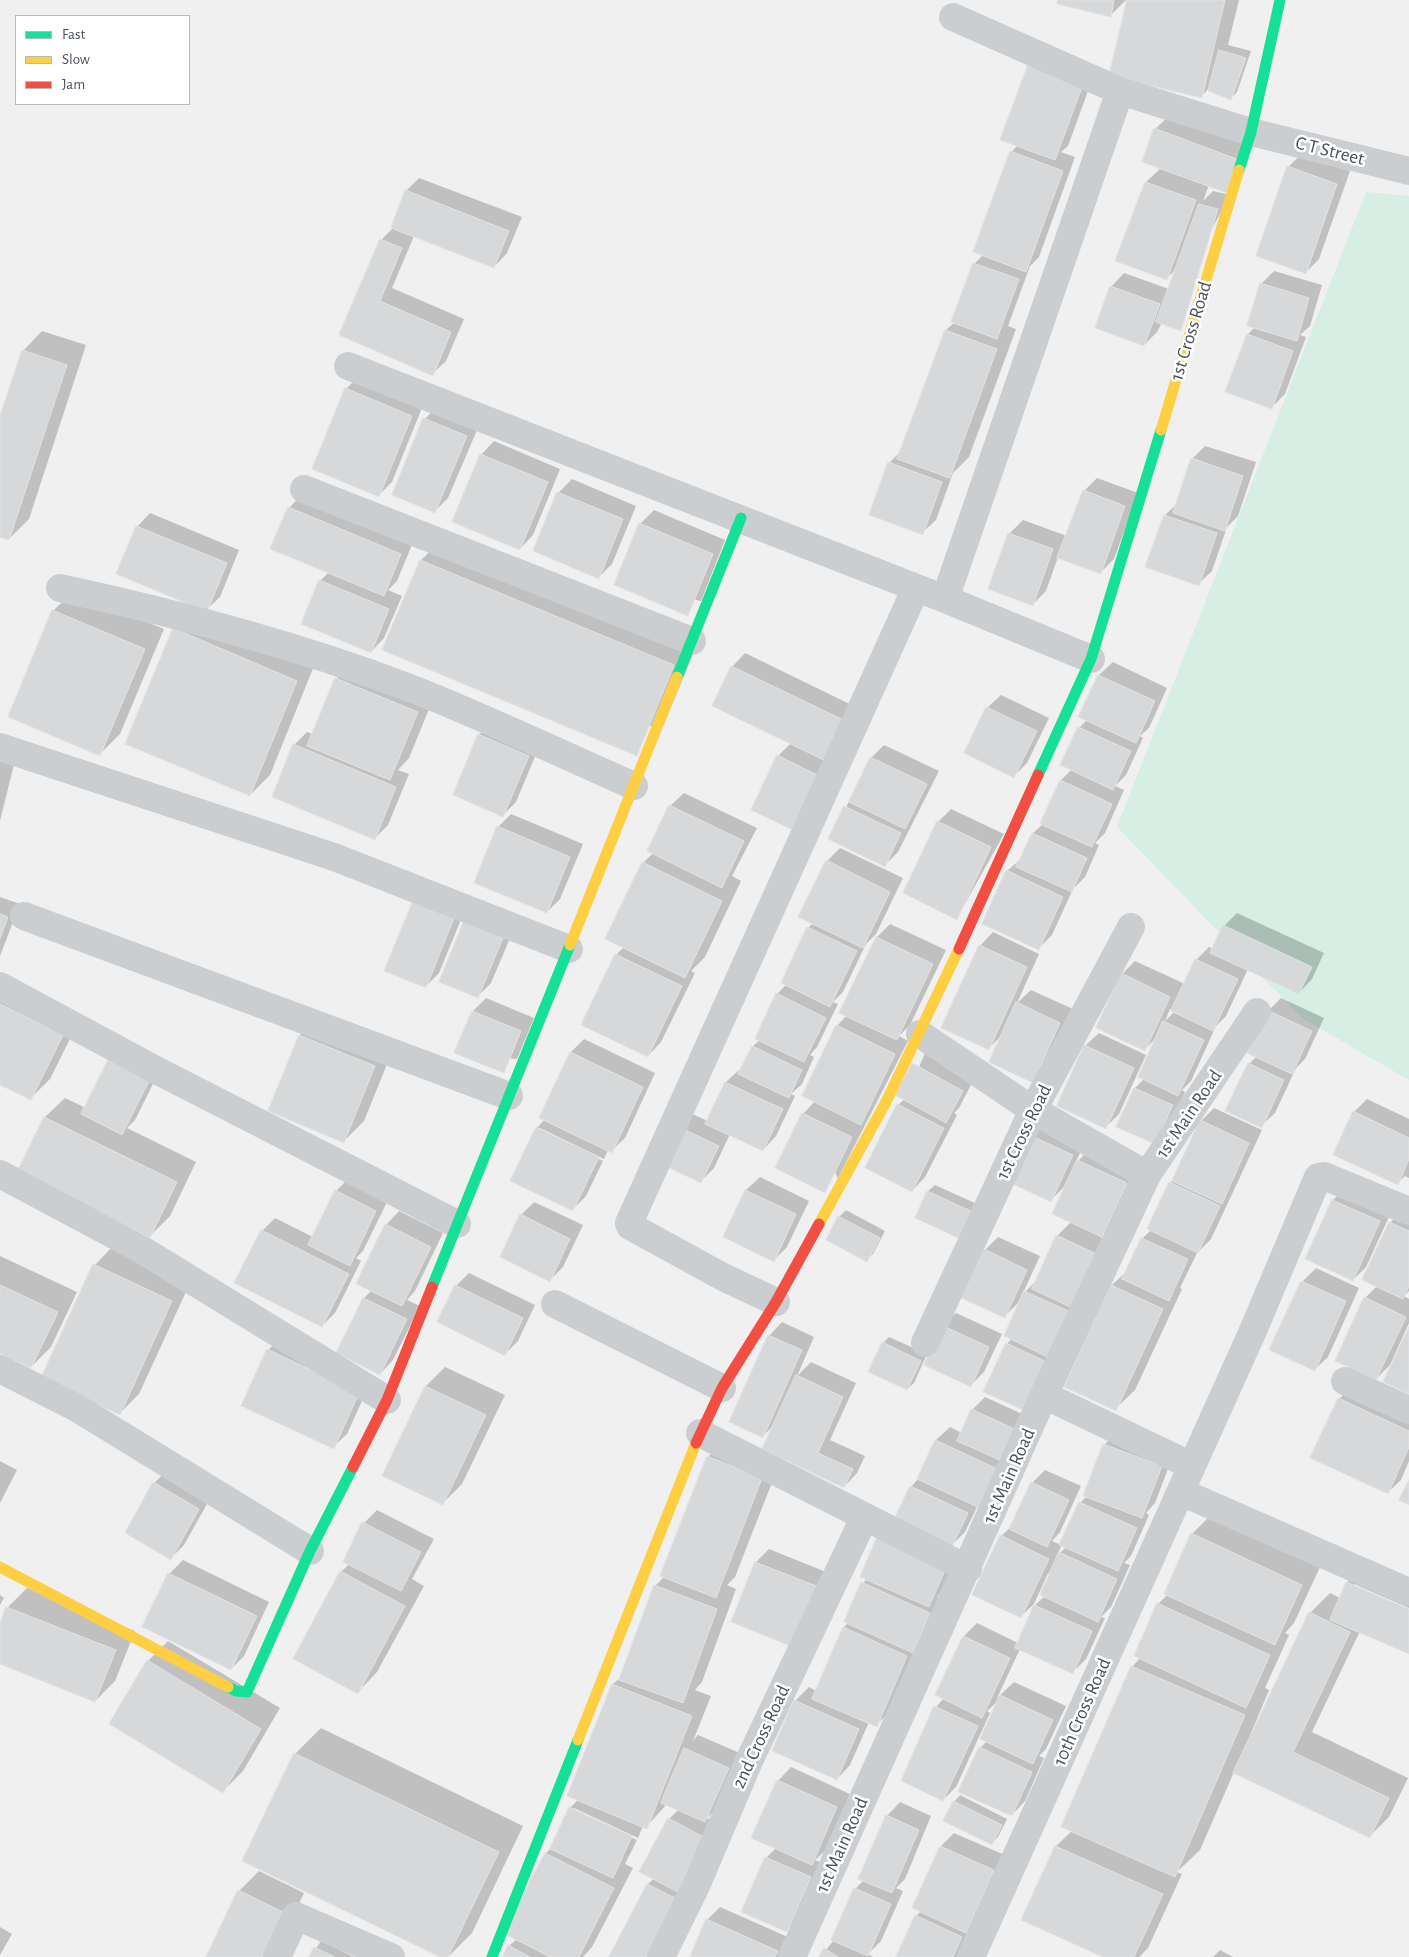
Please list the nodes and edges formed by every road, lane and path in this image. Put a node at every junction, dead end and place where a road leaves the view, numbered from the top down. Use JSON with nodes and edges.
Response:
{"nodes":[{"id":1,"x":1280,"y":0,"type":"edge"},
{"id":2,"x":953,"y":17,"type":"dead end"},
{"id":3,"x":1120,"y":91,"type":"junction"},
{"id":4,"x":1251,"y":132,"type":"junction"},
{"id":5,"x":1409,"y":171,"type":"edge"},
{"id":6,"x":348,"y":366,"type":"dead end"},
{"id":7,"x":304,"y":489,"type":"dead end"},
{"id":8,"x":741,"y":518,"type":"junction"},
{"id":9,"x":60,"y":588,"type":"dead end"},
{"id":10,"x":916,"y":588,"type":"junction"},
{"id":11,"x":945,"y":599,"type":"junction"},
{"id":12,"x":692,"y":641,"type":"junction"},
{"id":13,"x":1091,"y":659,"type":"junction"},
{"id":14,"x":0,"y":747,"type":"edge"},
{"id":15,"x":634,"y":786,"type":"junction"},
{"id":16,"x":24,"y":916,"type":"dead end"},
{"id":17,"x":1131,"y":927,"type":"dead end"},
{"id":18,"x":569,"y":949,"type":"junction"},
{"id":19,"x":0,"y":986,"type":"edge"},
{"id":20,"x":1257,"y":1012,"type":"dead end"},
{"id":21,"x":920,"y":1034,"type":"junction"},
{"id":22,"x":509,"y":1096,"type":"junction"},
{"id":23,"x":1033,"y":1110,"type":"junction"},
{"id":24,"x":0,"y":1174,"type":"edge"},
{"id":25,"x":1148,"y":1175,"type":"junction"},
{"id":26,"x":1409,"y":1211,"type":"edge"},
{"id":27,"x":457,"y":1224,"type":"junction"},
{"id":28,"x":776,"y":1302,"type":"junction"},
{"id":29,"x":555,"y":1304,"type":"dead end"},
{"id":30,"x":926,"y":1343,"type":"dead end"},
{"id":31,"x":0,"y":1369,"type":"edge"},
{"id":32,"x":1346,"y":1381,"type":"dead end"},
{"id":33,"x":722,"y":1388,"type":"junction"},
{"id":34,"x":1044,"y":1395,"type":"junction"},
{"id":35,"x":386,"y":1400,"type":"junction"},
{"id":36,"x":1409,"y":1410,"type":"edge"},
{"id":37,"x":700,"y":1432,"type":"junction"},
{"id":38,"x":1192,"y":1466,"type":"junction"},
{"id":39,"x":1181,"y":1492,"type":"junction"},
{"id":40,"x":864,"y":1518,"type":"junction"},
{"id":41,"x":310,"y":1551,"type":"junction"},
{"id":42,"x":0,"y":1567,"type":"edge"},
{"id":43,"x":968,"y":1569,"type":"junction"},
{"id":44,"x":1409,"y":1592,"type":"edge"},
{"id":45,"x":277,"y":1957,"type":"edge"},
{"id":46,"x":391,"y":1957,"type":"edge"},
{"id":47,"x":492,"y":1957,"type":"edge"},
{"id":48,"x":661,"y":1957,"type":"edge"},
{"id":49,"x":792,"y":1957,"type":"edge"},
{"id":50,"x":971,"y":1957,"type":"edge"}],
"edges":[{"from":1,"to":4,"type":"street","name":"1st Cross Road"},
{"from":2,"to":3,"type":"street","name":"C T Street"},
{"from":3,"to":4,"type":"street","name":"C T Street"},
{"from":3,"to":11,"type":"street"},
{"from":4,"to":5,"type":"street","name":"C T Street"},
{"from":4,"to":13,"type":"street","name":"1st Cross Road"},
{"from":6,"to":8,"type":"street"},
{"from":7,"to":12,"type":"street"},
{"from":8,"to":10,"type":"street"},
{"from":8,"to":12,"type":"street"},
{"from":9,"to":15,"type":"street"},
{"from":10,"to":11,"type":"street"},
{"from":10,"to":28,"type":"street"},
{"from":11,"to":13,"type":"street"},
{"from":12,"to":15,"type":"street"},
{"from":13,"to":21,"type":"street","name":"1st Cross Road"},
{"from":14,"to":18,"type":"street"},
{"from":15,"to":18,"type":"street"},
{"from":16,"to":22,"type":"street"},
{"from":17,"to":23,"type":"street","name":"1st Cross Road"},
{"from":18,"to":22,"type":"street"},
{"from":19,"to":27,"type":"street"},
{"from":20,"to":25,"type":"street","name":"1st Main Road"},
{"from":21,"to":23,"type":"street"},
{"from":21,"to":28,"type":"street","name":"1st Cross Road"},
{"from":22,"to":27,"type":"street"},
{"from":23,"to":25,"type":"street"},
{"from":23,"to":30,"type":"street","name":"1st Cross Road"},
{"from":24,"to":35,"type":"street"},
{"from":25,"to":34,"type":"street","name":"1st Main Road"},
{"from":26,"to":38,"type":"street","name":"10th Cross Road"},
{"from":27,"to":35,"type":"street"},
{"from":28,"to":33,"type":"street","name":"1st Cross Road"},
{"from":29,"to":33,"type":"street"},
{"from":31,"to":41,"type":"street"},
{"from":32,"to":36,"type":"street"},
{"from":33,"to":37,"type":"street","name":"1st Cross Road"},
{"from":34,"to":38,"type":"street"},
{"from":34,"to":43,"type":"street","name":"1st Main Road"},
{"from":35,"to":41,"type":"street"},
{"from":37,"to":40,"type":"street"},
{"from":37,"to":47,"type":"street","name":"1st Cross Road"},
{"from":38,"to":39,"type":"street","name":"10th Cross Road"},
{"from":39,"to":44,"type":"street"},
{"from":39,"to":50,"type":"street","name":"10th Cross Road"},
{"from":40,"to":43,"type":"street"},
{"from":40,"to":48,"type":"street","name":"2nd Cross Road"},
{"from":41,"to":42,"type":"street"},
{"from":43,"to":49,"type":"street","name":"1st Main Road"},
{"from":45,"to":46,"type":"street"}]}
